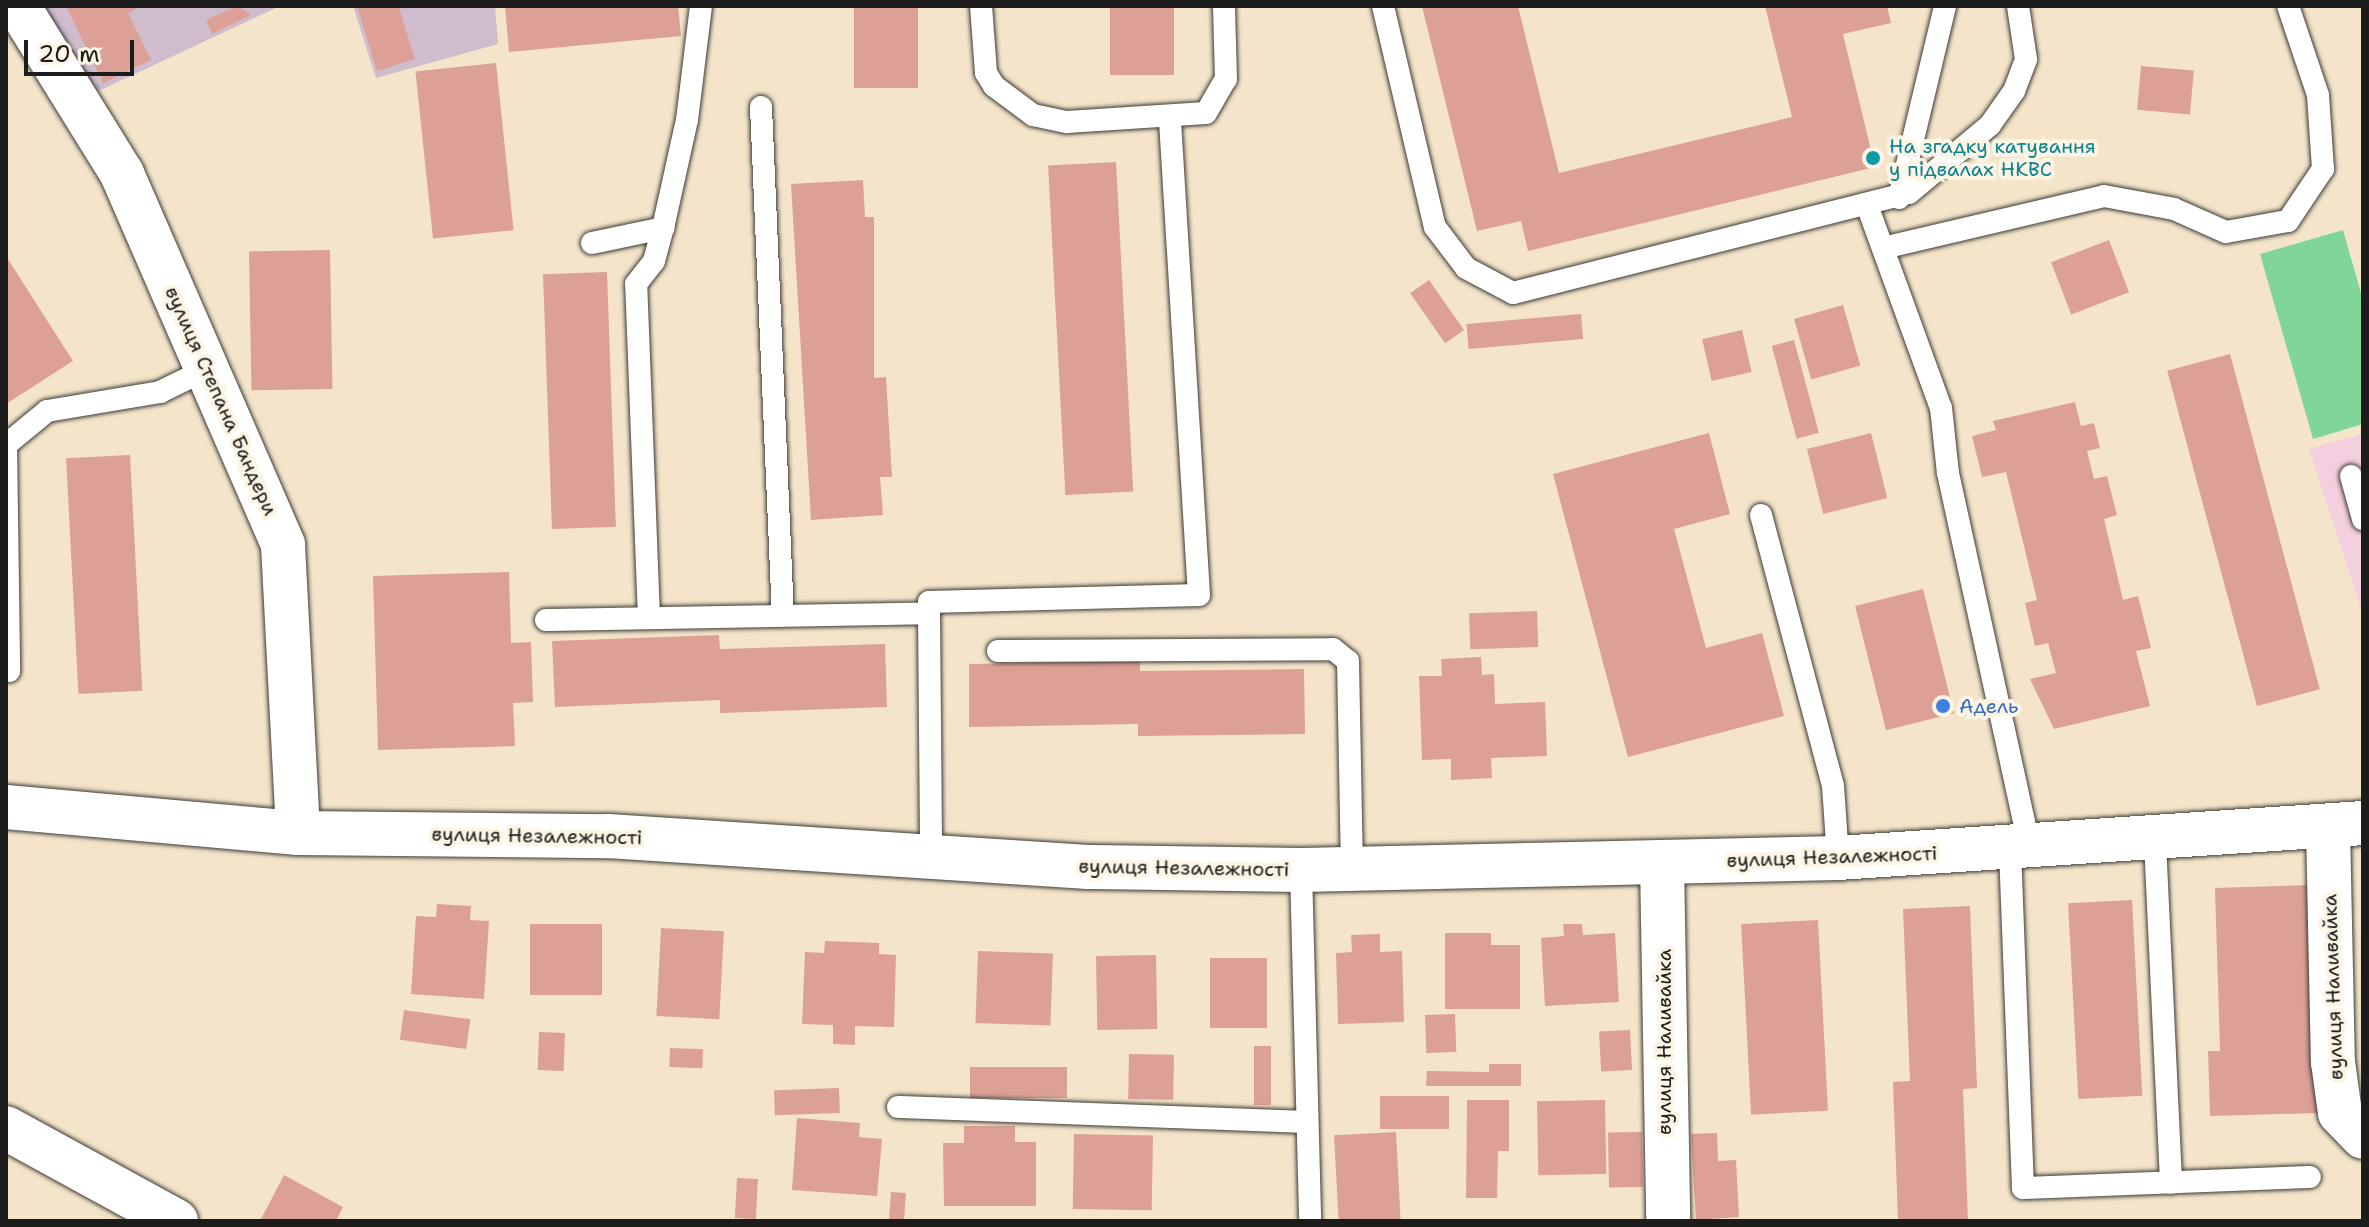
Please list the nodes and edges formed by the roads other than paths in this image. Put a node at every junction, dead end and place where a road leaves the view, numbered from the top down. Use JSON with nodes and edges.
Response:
{"nodes":[{"id":1,"x":18,"y":6,"type":"edge"},
{"id":2,"x":701,"y":6,"type":"edge"},
{"id":3,"x":981,"y":6,"type":"edge"},
{"id":4,"x":1224,"y":6,"type":"edge"},
{"id":5,"x":1383,"y":6,"type":"edge"},
{"id":6,"x":1945,"y":6,"type":"edge"},
{"id":7,"x":2018,"y":6,"type":"edge"},
{"id":8,"x":2288,"y":6,"type":"edge"},
{"id":9,"x":761,"y":107,"type":"dead end"},
{"id":10,"x":1170,"y":116,"type":"junction"},
{"id":11,"x":1899,"y":198,"type":"junction"},
{"id":12,"x":1867,"y":205,"type":"junction"},
{"id":13,"x":663,"y":228,"type":"junction"},
{"id":14,"x":592,"y":243,"type":"dead end"},
{"id":15,"x":1883,"y":248,"type":"junction"},
{"id":16,"x":207,"y":369,"type":"junction"},
{"id":17,"x":6,"y":444,"type":"edge"},
{"id":18,"x":2351,"y":476,"type":"dead end"},
{"id":19,"x":1761,"y":515,"type":"dead end"},
{"id":20,"x":2363,"y":519,"type":"edge"},
{"id":21,"x":929,"y":613,"type":"junction"},
{"id":22,"x":783,"y":616,"type":"junction"},
{"id":23,"x":649,"y":618,"type":"junction"},
{"id":24,"x":546,"y":620,"type":"dead end"},
{"id":25,"x":998,"y":651,"type":"dead end"},
{"id":26,"x":9,"y":671,"type":"dead end"},
{"id":27,"x":6,"y":807,"type":"edge"},
{"id":28,"x":2346,"y":825,"type":"edge"},
{"id":29,"x":298,"y":833,"type":"junction"},
{"id":30,"x":2155,"y":842,"type":"junction"},
{"id":31,"x":2020,"y":850,"type":"junction"},
{"id":32,"x":931,"y":858,"type":"junction"},
{"id":33,"x":1838,"y":858,"type":"junction"},
{"id":34,"x":1662,"y":862,"type":"junction"},
{"id":35,"x":1301,"y":870,"type":"junction"},
{"id":36,"x":1352,"y":870,"type":"junction"},
{"id":37,"x":898,"y":1107,"type":"dead end"},
{"id":38,"x":1303,"y":1122,"type":"junction"},
{"id":39,"x":6,"y":1128,"type":"edge"},
{"id":40,"x":2363,"y":1137,"type":"edge"},
{"id":41,"x":2310,"y":1177,"type":"dead end"},
{"id":42,"x":2171,"y":1183,"type":"junction"},
{"id":43,"x":176,"y":1221,"type":"edge"},
{"id":44,"x":1310,"y":1221,"type":"edge"},
{"id":45,"x":1668,"y":1221,"type":"edge"}],
"edges":[{"from":1,"to":16,"type":"main road","name":"вулиця Степана Бандери"},
{"from":2,"to":13,"type":"lane"},
{"from":3,"to":10,"type":"lane"},
{"from":4,"to":10,"type":"lane"},
{"from":5,"to":12,"type":"lane"},
{"from":6,"to":11,"type":"lane"},
{"from":7,"to":11,"type":"lane"},
{"from":8,"to":15,"type":"lane"},
{"from":9,"to":22,"type":"lane"},
{"from":10,"to":21,"type":"lane"},
{"from":11,"to":12,"type":"lane"},
{"from":12,"to":15,"type":"lane"},
{"from":13,"to":14,"type":"lane"},
{"from":13,"to":23,"type":"lane"},
{"from":15,"to":31,"type":"lane"},
{"from":16,"to":17,"type":"lane"},
{"from":16,"to":29,"type":"main road","name":"вулиця Степана Бандери"},
{"from":17,"to":26,"type":"lane"},
{"from":18,"to":20,"type":"lane"},
{"from":19,"to":33,"type":"lane"},
{"from":21,"to":22,"type":"lane"},
{"from":21,"to":32,"type":"lane"},
{"from":22,"to":23,"type":"lane"},
{"from":23,"to":24,"type":"lane"},
{"from":25,"to":36,"type":"lane"},
{"from":27,"to":29,"type":"main road","name":"вулиця Незалежності"},
{"from":28,"to":30,"type":"main road","name":"вулиця Незалежності"},
{"from":28,"to":40,"type":"main road","name":"вулиця Наливайка"},
{"from":29,"to":32,"type":"main road","name":"вулиця Незалежності"},
{"from":30,"to":31,"type":"main road","name":"вулиця Незалежності"},
{"from":30,"to":42,"type":"lane"},
{"from":31,"to":33,"type":"main road","name":"вулиця Незалежності"},
{"from":31,"to":42,"type":"lane"},
{"from":32,"to":35,"type":"main road","name":"вулиця Незалежності"},
{"from":33,"to":34,"type":"main road","name":"вулиця Незалежності"},
{"from":34,"to":36,"type":"main road","name":"вулиця Незалежності"},
{"from":34,"to":45,"type":"main road","name":"вулиця Наливайка"},
{"from":35,"to":36,"type":"main road","name":"вулиця Незалежності"},
{"from":35,"to":38,"type":"lane"},
{"from":37,"to":38,"type":"lane"},
{"from":38,"to":44,"type":"lane"},
{"from":39,"to":43,"type":"main road"},
{"from":41,"to":42,"type":"lane"}]}
